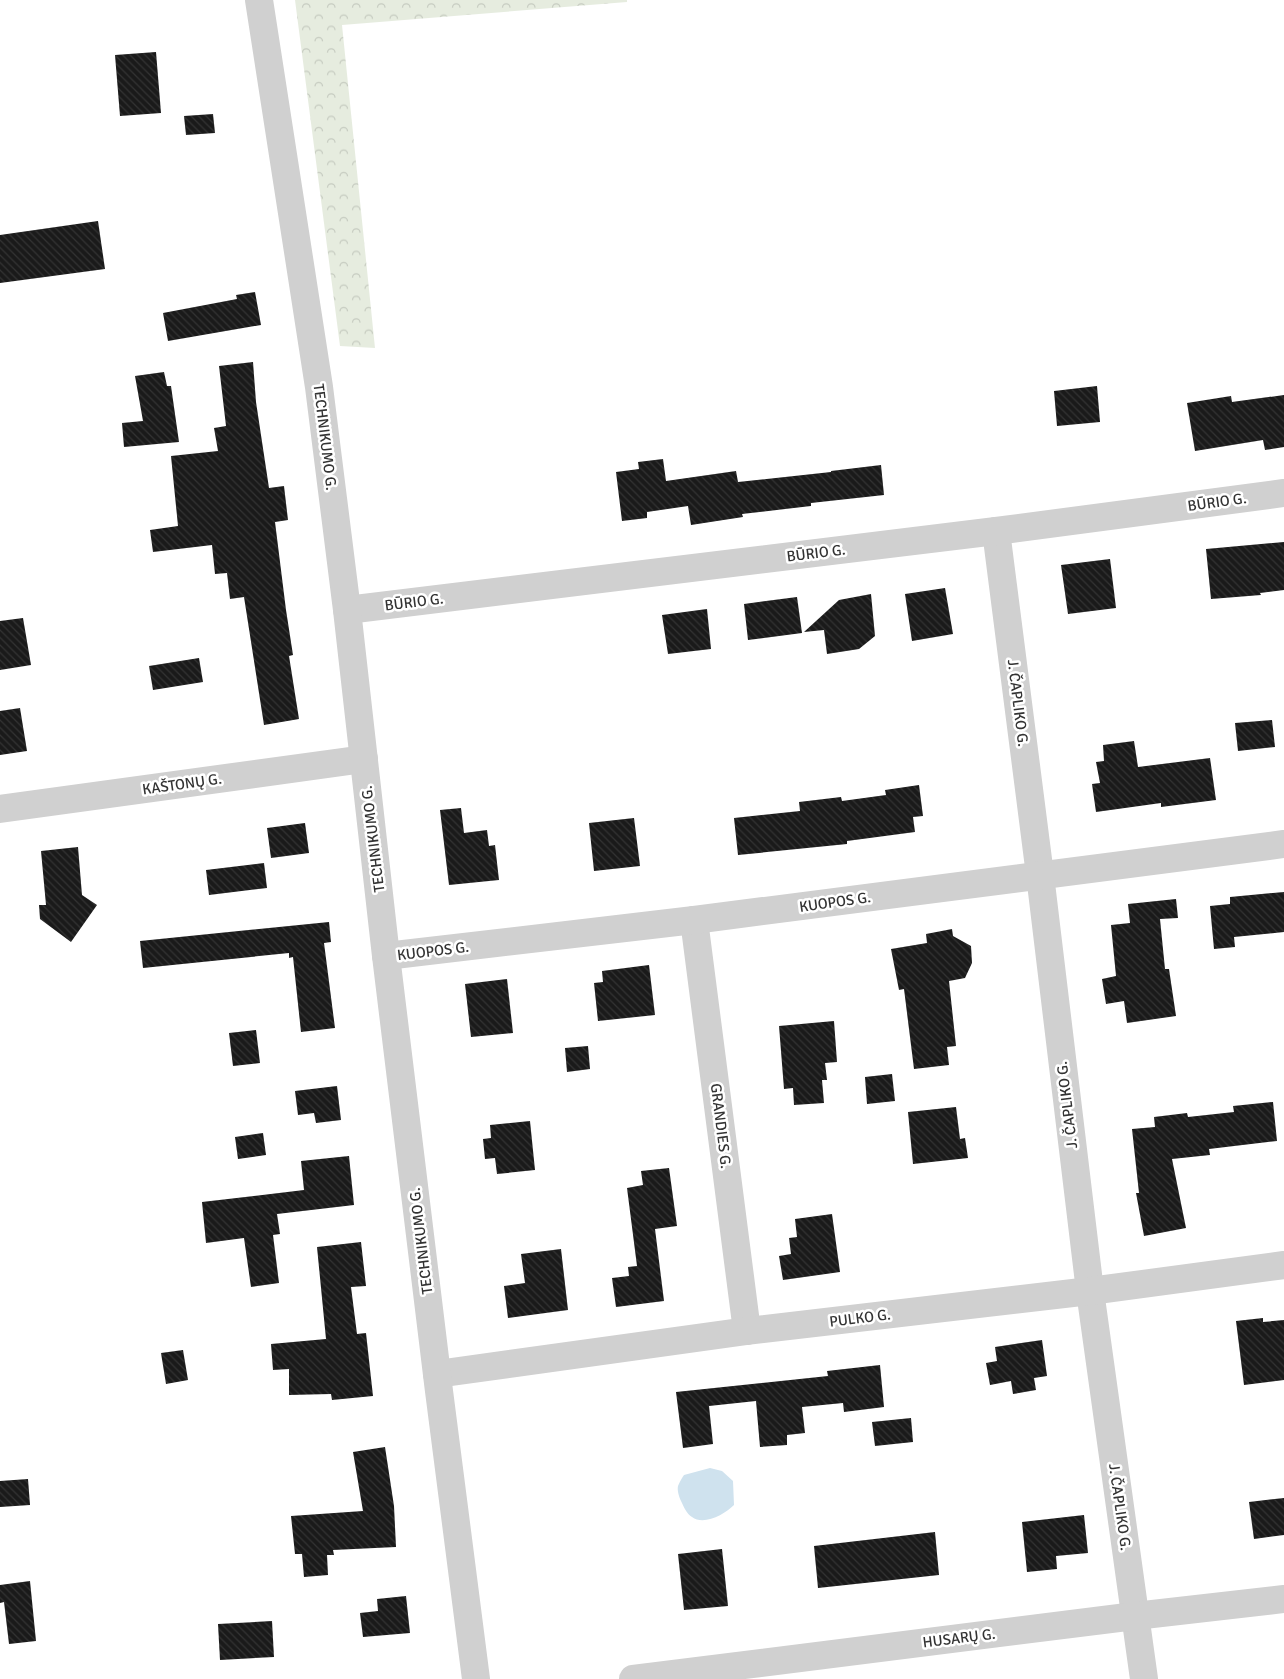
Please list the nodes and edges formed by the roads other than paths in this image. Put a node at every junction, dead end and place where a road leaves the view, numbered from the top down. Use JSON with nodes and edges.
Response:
{"nodes":[{"id":1,"x":259,"y":0,"type":"edge"},
{"id":2,"x":1284,"y":493,"type":"edge"},
{"id":3,"x":996,"y":531,"type":"junction"},
{"id":4,"x":347,"y":610,"type":"junction"},
{"id":5,"x":364,"y":759,"type":"junction"},
{"id":6,"x":0,"y":809,"type":"edge"},
{"id":7,"x":1284,"y":844,"type":"edge"},
{"id":8,"x":1040,"y":875,"type":"junction"},
{"id":9,"x":694,"y":920,"type":"junction"},
{"id":10,"x":386,"y":956,"type":"junction"},
{"id":11,"x":1284,"y":1266,"type":"edge"},
{"id":12,"x":1090,"y":1291,"type":"junction"},
{"id":13,"x":747,"y":1331,"type":"junction"},
{"id":14,"x":437,"y":1374,"type":"junction"},
{"id":15,"x":1284,"y":1599,"type":"edge"},
{"id":16,"x":1135,"y":1616,"type":"junction"},
{"id":17,"x":476,"y":1679,"type":"edge"},
{"id":18,"x":633,"y":1679,"type":"edge"},
{"id":19,"x":1144,"y":1679,"type":"edge"}],
"edges":[{"from":1,"to":4,"type":"street","name":"TECHNIKUMO G."},
{"from":2,"to":3,"type":"street","name":"BŪRIO G."},
{"from":3,"to":4,"type":"street","name":"BŪRIO G."},
{"from":3,"to":8,"type":"street","name":"J. ČAPLIKO G."},
{"from":4,"to":5,"type":"street","name":"TECHNIKUMO G."},
{"from":5,"to":6,"type":"street","name":"KAŠTONŲ G."},
{"from":5,"to":10,"type":"street","name":"TECHNIKUMO G."},
{"from":7,"to":8,"type":"street","name":"KUOPOS G."},
{"from":8,"to":9,"type":"street","name":"KUOPOS G."},
{"from":8,"to":12,"type":"street","name":"J. ČAPLIKO G."},
{"from":9,"to":10,"type":"street","name":"KUOPOS G."},
{"from":9,"to":13,"type":"street","name":"GRANDIES G."},
{"from":10,"to":14,"type":"street","name":"TECHNIKUMO G."},
{"from":11,"to":12,"type":"street","name":"PULKO G."},
{"from":12,"to":13,"type":"street","name":"PULKO G."},
{"from":12,"to":16,"type":"street","name":"J. ČAPLIKO G."},
{"from":13,"to":14,"type":"street","name":"PULKO G."},
{"from":14,"to":17,"type":"street","name":"TECHNIKUMO G."},
{"from":15,"to":16,"type":"street","name":"HUSARŲ G."},
{"from":16,"to":18,"type":"street","name":"HUSARŲ G."},
{"from":16,"to":19,"type":"street","name":"J. ČAPLIKO G."}]}
